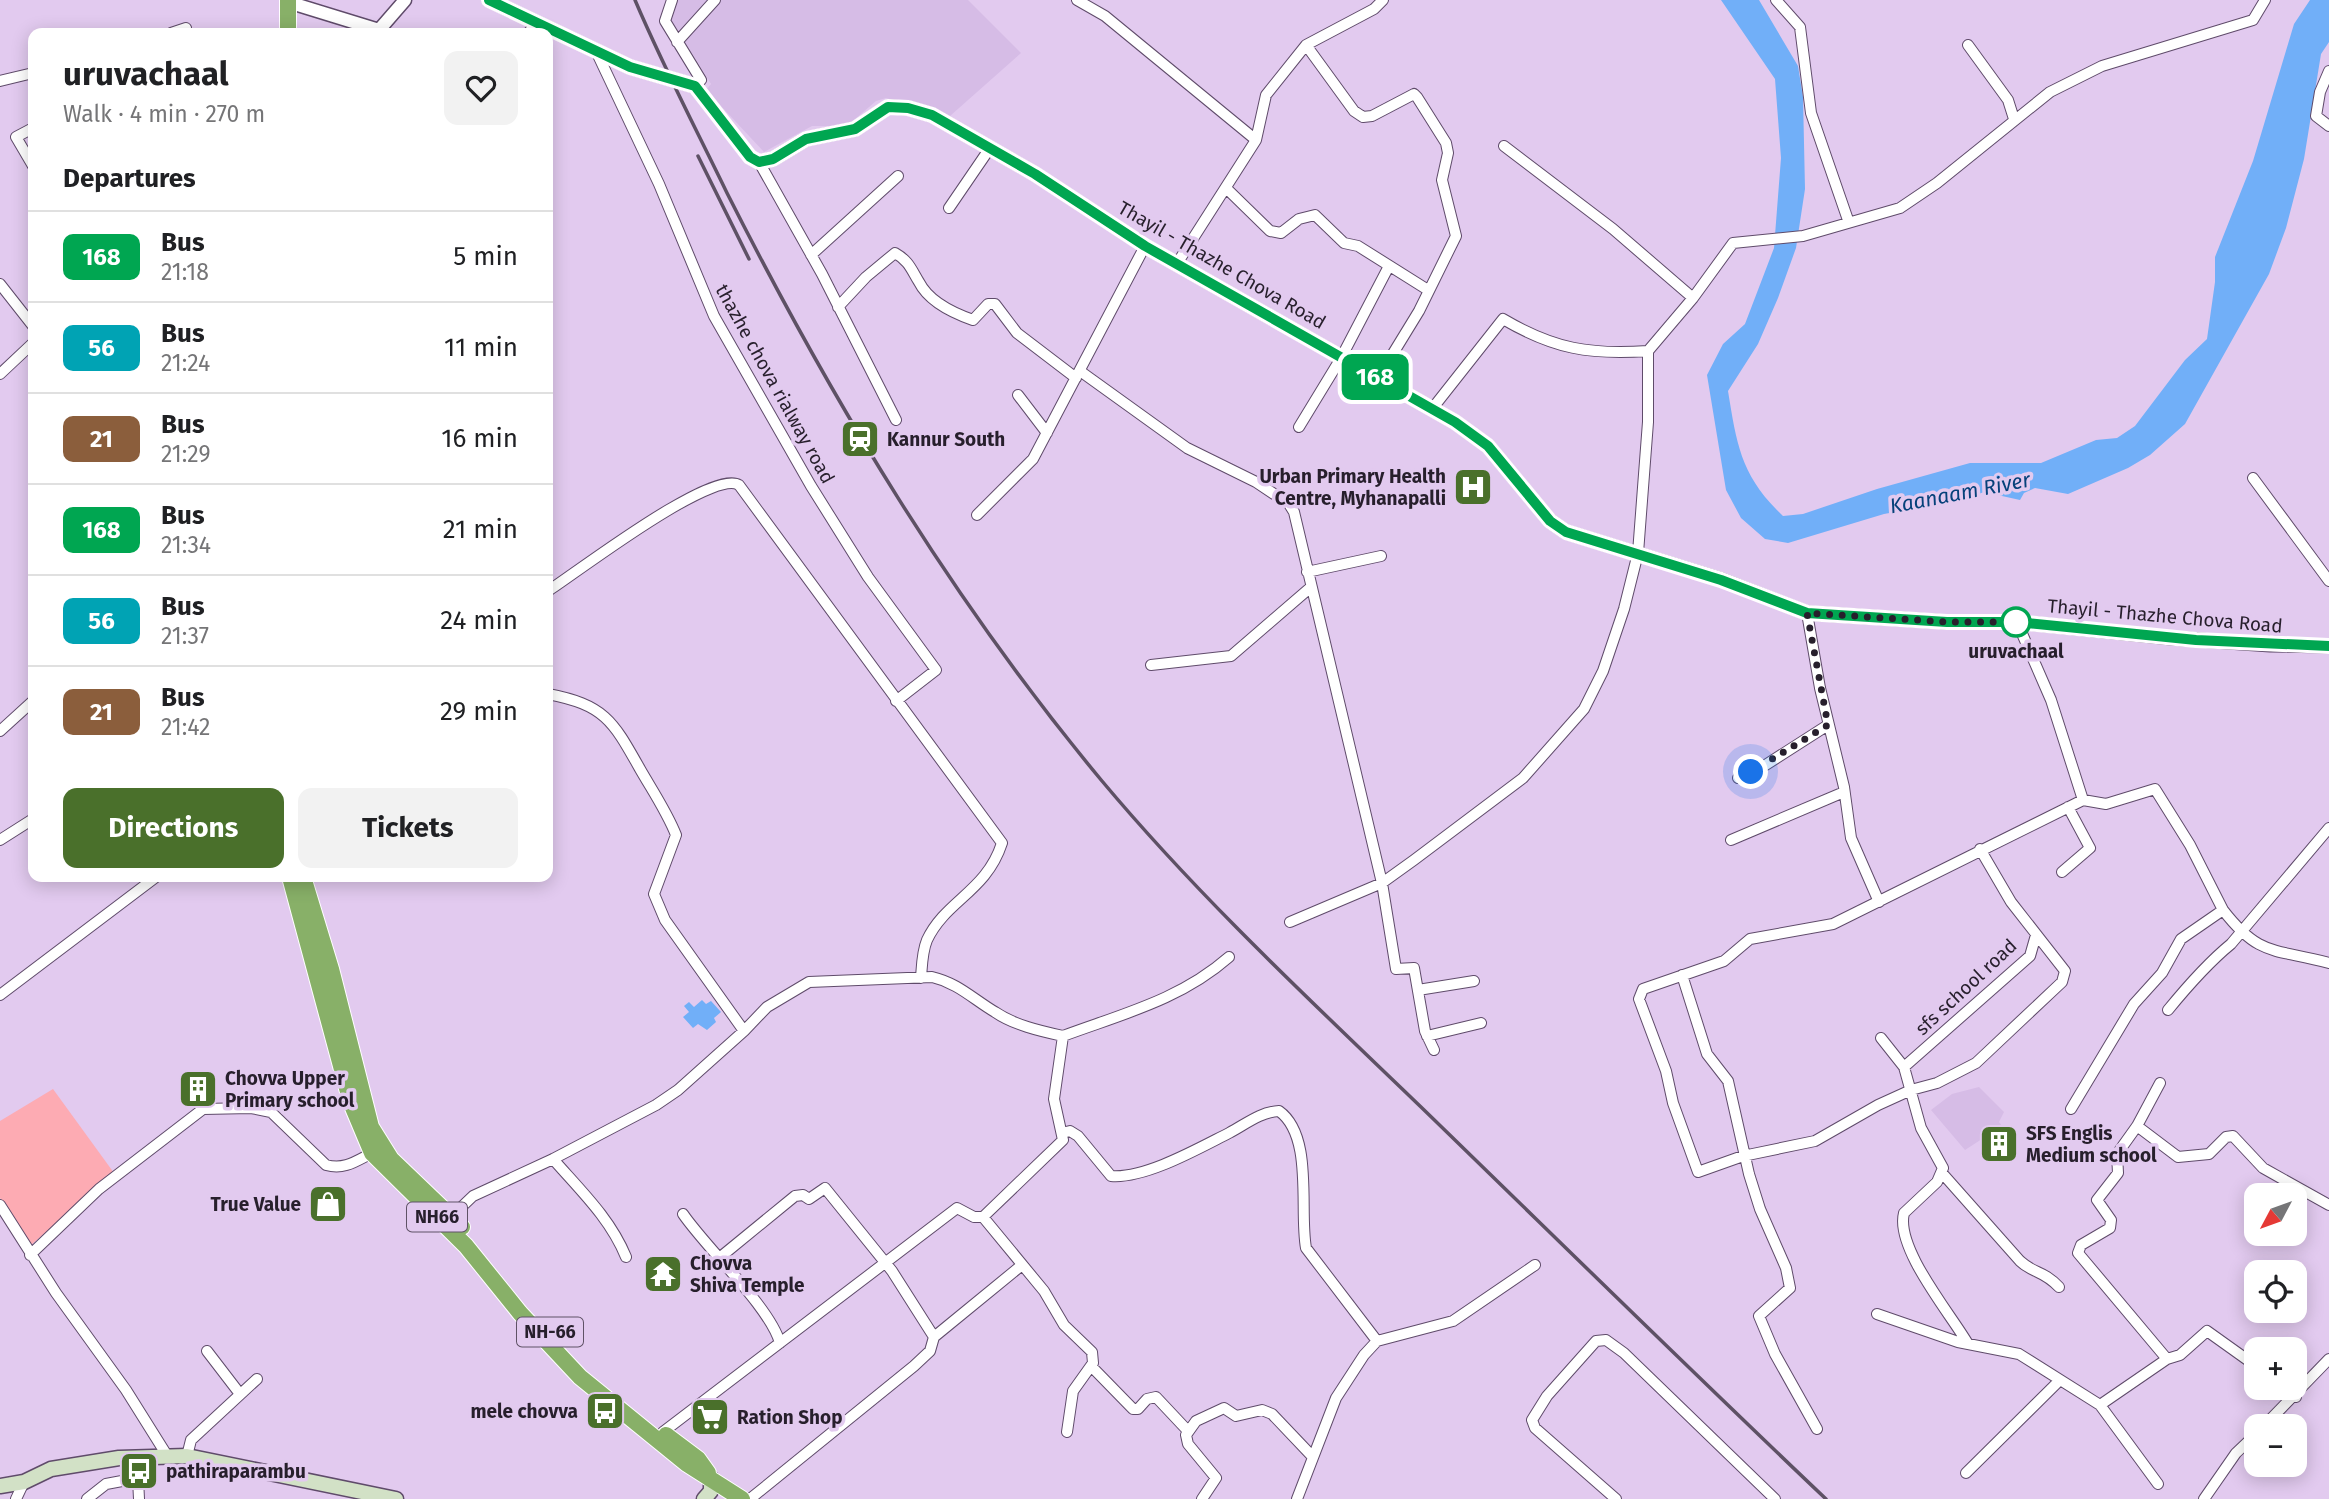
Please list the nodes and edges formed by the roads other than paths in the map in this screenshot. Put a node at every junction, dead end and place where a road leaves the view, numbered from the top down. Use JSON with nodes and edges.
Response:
{"nodes":[{"id":1,"x":405,"y":0,"type":"edge"},
{"id":2,"x":489,"y":0,"type":"edge"},
{"id":3,"x":672,"y":0,"type":"edge"},
{"id":4,"x":715,"y":0,"type":"edge"},
{"id":5,"x":1077,"y":0,"type":"edge"},
{"id":6,"x":1382,"y":0,"type":"edge"},
{"id":7,"x":1776,"y":0,"type":"edge"},
{"id":8,"x":2265,"y":0,"type":"edge"},
{"id":9,"x":288,"y":1,"type":"edge"},
{"id":10,"x":537,"y":23,"type":"junction"},
{"id":11,"x":288,"y":28,"type":"edge"},
{"id":12,"x":373,"y":28,"type":"edge"},
{"id":13,"x":381,"y":28,"type":"edge"},
{"id":14,"x":532,"y":28,"type":"edge"},
{"id":15,"x":548,"y":28,"type":"edge"},
{"id":16,"x":553,"y":31,"type":"edge"},
{"id":17,"x":677,"y":41,"type":"junction"},
{"id":18,"x":1306,"y":45,"type":"junction"},
{"id":19,"x":1968,"y":45,"type":"dead end"},
{"id":20,"x":596,"y":51,"type":"junction"},
{"id":21,"x":2329,"y":71,"type":"edge"},
{"id":22,"x":28,"y":74,"type":"edge"},
{"id":23,"x":0,"y":81,"type":"edge"},
{"id":24,"x":695,"y":86,"type":"junction"},
{"id":25,"x":2014,"y":119,"type":"junction"},
{"id":26,"x":2329,"y":127,"type":"edge"},
{"id":27,"x":28,"y":131,"type":"edge"},
{"id":28,"x":1256,"y":140,"type":"junction"},
{"id":29,"x":1504,"y":146,"type":"dead end"},
{"id":30,"x":990,"y":148,"type":"junction"},
{"id":31,"x":28,"y":157,"type":"edge"},
{"id":32,"x":759,"y":162,"type":"junction"},
{"id":33,"x":898,"y":176,"type":"dead end"},
{"id":34,"x":1226,"y":188,"type":"junction"},
{"id":35,"x":948,"y":208,"type":"dead end"},
{"id":36,"x":1848,"y":220,"type":"junction"},
{"id":37,"x":1145,"y":246,"type":"junction"},
{"id":38,"x":811,"y":255,"type":"junction"},
{"id":39,"x":1178,"y":262,"type":"junction"},
{"id":40,"x":1389,"y":266,"type":"junction"},
{"id":41,"x":0,"y":284,"type":"edge"},
{"id":42,"x":1428,"y":290,"type":"junction"},
{"id":43,"x":1693,"y":298,"type":"junction"},
{"id":44,"x":838,"y":307,"type":"junction"},
{"id":45,"x":28,"y":320,"type":"edge"},
{"id":46,"x":28,"y":348,"type":"edge"},
{"id":47,"x":1648,"y":351,"type":"junction"},
{"id":48,"x":1341,"y":358,"type":"junction"},
{"id":49,"x":0,"y":374,"type":"edge"},
{"id":50,"x":1078,"y":375,"type":"junction"},
{"id":51,"x":1378,"y":379,"type":"junction"},
{"id":52,"x":1018,"y":395,"type":"dead end"},
{"id":53,"x":1432,"y":409,"type":"junction"},
{"id":54,"x":896,"y":420,"type":"dead end"},
{"id":55,"x":1298,"y":427,"type":"dead end"},
{"id":56,"x":1047,"y":433,"type":"junction"},
{"id":57,"x":2253,"y":478,"type":"dead end"},
{"id":58,"x":977,"y":515,"type":"dead end"},
{"id":59,"x":1638,"y":553,"type":"junction"},
{"id":60,"x":1381,"y":556,"type":"dead end"},
{"id":61,"x":1307,"y":572,"type":"junction"},
{"id":62,"x":2329,"y":581,"type":"edge"},
{"id":63,"x":1311,"y":587,"type":"junction"},
{"id":64,"x":553,"y":588,"type":"edge"},
{"id":65,"x":1807,"y":613,"type":"junction"},
{"id":66,"x":2017,"y":622,"type":"junction"},
{"id":67,"x":2329,"y":646,"type":"edge"},
{"id":68,"x":1151,"y":665,"type":"dead end"},
{"id":69,"x":553,"y":695,"type":"edge"},
{"id":70,"x":896,"y":701,"type":"junction"},
{"id":71,"x":28,"y":705,"type":"edge"},
{"id":72,"x":1828,"y":725,"type":"junction"},
{"id":73,"x":0,"y":730,"type":"edge"},
{"id":74,"x":1738,"y":778,"type":"dead end"},
{"id":75,"x":1844,"y":792,"type":"junction"},
{"id":76,"x":2083,"y":800,"type":"junction"},
{"id":77,"x":2068,"y":807,"type":"junction"},
{"id":78,"x":28,"y":821,"type":"edge"},
{"id":79,"x":2329,"y":828,"type":"edge"},
{"id":80,"x":0,"y":840,"type":"edge"},
{"id":81,"x":1731,"y":840,"type":"dead end"},
{"id":82,"x":1980,"y":849,"type":"junction"},
{"id":83,"x":2062,"y":872,"type":"dead end"},
{"id":84,"x":149,"y":882,"type":"edge"},
{"id":85,"x":291,"y":882,"type":"edge"},
{"id":86,"x":304,"y":882,"type":"edge"},
{"id":87,"x":1382,"y":883,"type":"junction"},
{"id":88,"x":1879,"y":902,"type":"junction"},
{"id":89,"x":2223,"y":910,"type":"junction"},
{"id":90,"x":1290,"y":922,"type":"dead end"},
{"id":91,"x":2240,"y":932,"type":"junction"},
{"id":92,"x":2036,"y":935,"type":"junction"},
{"id":93,"x":1229,"y":957,"type":"dead end"},
{"id":94,"x":2329,"y":963,"type":"edge"},
{"id":95,"x":1682,"y":975,"type":"junction"},
{"id":96,"x":922,"y":978,"type":"junction"},
{"id":97,"x":1474,"y":981,"type":"dead end"},
{"id":98,"x":1418,"y":990,"type":"junction"},
{"id":99,"x":0,"y":995,"type":"edge"},
{"id":100,"x":2168,"y":1010,"type":"dead end"},
{"id":101,"x":1481,"y":1023,"type":"dead end"},
{"id":102,"x":744,"y":1031,"type":"junction"},
{"id":103,"x":1427,"y":1035,"type":"junction"},
{"id":104,"x":1063,"y":1036,"type":"junction"},
{"id":105,"x":1881,"y":1038,"type":"dead end"},
{"id":106,"x":1434,"y":1050,"type":"dead end"},
{"id":107,"x":1904,"y":1067,"type":"junction"},
{"id":108,"x":2160,"y":1083,"type":"dead end"},
{"id":109,"x":1911,"y":1090,"type":"junction"},
{"id":110,"x":2071,"y":1109,"type":"dead end"},
{"id":111,"x":2137,"y":1126,"type":"junction"},
{"id":112,"x":1062,"y":1133,"type":"junction"},
{"id":113,"x":373,"y":1153,"type":"junction"},
{"id":114,"x":1746,"y":1155,"type":"junction"},
{"id":115,"x":553,"y":1159,"type":"junction"},
{"id":116,"x":1942,"y":1173,"type":"junction"},
{"id":117,"x":0,"y":1205,"type":"edge"},
{"id":118,"x":2329,"y":1205,"type":"edge"},
{"id":119,"x":683,"y":1214,"type":"dead end"},
{"id":120,"x":984,"y":1216,"type":"junction"},
{"id":121,"x":3,"y":1218,"type":"edge"},
{"id":122,"x":448,"y":1221,"type":"junction"},
{"id":123,"x":30,"y":1255,"type":"junction"},
{"id":124,"x":626,"y":1256,"type":"dead end"},
{"id":125,"x":718,"y":1259,"type":"junction"},
{"id":126,"x":885,"y":1262,"type":"junction"},
{"id":127,"x":1022,"y":1265,"type":"junction"},
{"id":128,"x":1535,"y":1265,"type":"dead end"},
{"id":129,"x":2059,"y":1287,"type":"dead end"},
{"id":130,"x":1877,"y":1314,"type":"dead end"},
{"id":131,"x":934,"y":1337,"type":"junction"},
{"id":132,"x":1377,"y":1342,"type":"junction"},
{"id":133,"x":780,"y":1343,"type":"junction"},
{"id":134,"x":1968,"y":1343,"type":"junction"},
{"id":135,"x":207,"y":1351,"type":"dead end"},
{"id":136,"x":2244,"y":1357,"type":"edge"},
{"id":137,"x":2168,"y":1359,"type":"junction"},
{"id":138,"x":2329,"y":1359,"type":"edge"},
{"id":139,"x":1091,"y":1366,"type":"junction"},
{"id":140,"x":257,"y":1378,"type":"dead end"},
{"id":141,"x":2059,"y":1381,"type":"junction"},
{"id":142,"x":2307,"y":1384,"type":"edge"},
{"id":143,"x":240,"y":1394,"type":"junction"},
{"id":144,"x":2292,"y":1400,"type":"edge"},
{"id":145,"x":2099,"y":1405,"type":"junction"},
{"id":146,"x":2277,"y":1414,"type":"edge"},
{"id":147,"x":1817,"y":1429,"type":"dead end"},
{"id":148,"x":1187,"y":1430,"type":"junction"},
{"id":149,"x":1067,"y":1432,"type":"dead end"},
{"id":150,"x":658,"y":1436,"type":"junction"},
{"id":151,"x":2244,"y":1445,"type":"edge"},
{"id":152,"x":1311,"y":1455,"type":"junction"},
{"id":153,"x":187,"y":1456,"type":"junction"},
{"id":154,"x":168,"y":1457,"type":"junction"},
{"id":155,"x":137,"y":1458,"type":"junction"},
{"id":156,"x":1966,"y":1473,"type":"dead end"},
{"id":157,"x":138,"y":1478,"type":"junction"},
{"id":158,"x":711,"y":1478,"type":"junction"},
{"id":159,"x":24,"y":1482,"type":"junction"},
{"id":160,"x":2158,"y":1484,"type":"dead end"},
{"id":161,"x":0,"y":1486,"type":"edge"},
{"id":162,"x":365,"y":1496,"type":"edge"},
{"id":163,"x":2207,"y":1497,"type":"edge"},
{"id":164,"x":16,"y":1499,"type":"edge"},
{"id":165,"x":87,"y":1499,"type":"edge"},
{"id":166,"x":139,"y":1499,"type":"edge"},
{"id":167,"x":396,"y":1499,"type":"edge"},
{"id":168,"x":704,"y":1499,"type":"edge"},
{"id":169,"x":742,"y":1499,"type":"edge"},
{"id":170,"x":750,"y":1499,"type":"edge"},
{"id":171,"x":1202,"y":1499,"type":"edge"},
{"id":172,"x":1297,"y":1499,"type":"edge"},
{"id":173,"x":1616,"y":1499,"type":"edge"},
{"id":174,"x":1775,"y":1499,"type":"edge"},
{"id":175,"x":2220,"y":1499,"type":"edge"}],
"edges":[{"from":1,"to":13,"type":"street"},
{"from":2,"to":10,"type":"street"},
{"from":3,"to":17,"type":"street"},
{"from":4,"to":17,"type":"street"},
{"from":5,"to":28,"type":"street"},
{"from":6,"to":18,"type":"street"},
{"from":7,"to":36,"type":"street"},
{"from":8,"to":25,"type":"street"},
{"from":9,"to":11,"type":"highway"},
{"from":9,"to":12,"type":"street"},
{"from":10,"to":14,"type":"street"},
{"from":10,"to":15,"type":"street"},
{"from":16,"to":20,"type":"street"},
{"from":17,"to":24,"type":"street"},
{"from":18,"to":28,"type":"street"},
{"from":18,"to":42,"type":"street"},
{"from":19,"to":25,"type":"street"},
{"from":20,"to":24,"type":"street"},
{"from":20,"to":70,"type":"street","name":"thazhe chova rialway road"},
{"from":21,"to":26,"type":"street"},
{"from":22,"to":23,"type":"street"},
{"from":24,"to":32,"type":"street"},
{"from":25,"to":36,"type":"street"},
{"from":27,"to":31,"type":"street"},
{"from":28,"to":34,"type":"street"},
{"from":29,"to":43,"type":"street"},
{"from":30,"to":32,"type":"street","name":"Thayil - Thazhe Chova Road"},
{"from":30,"to":35,"type":"street"},
{"from":30,"to":37,"type":"street","name":"Thayil - Thazhe Chova Road"},
{"from":32,"to":38,"type":"street"},
{"from":33,"to":38,"type":"street"},
{"from":34,"to":39,"type":"street"},
{"from":34,"to":40,"type":"street"},
{"from":36,"to":43,"type":"street"},
{"from":37,"to":39,"type":"street","name":"Thayil - Thazhe Chova Road"},
{"from":37,"to":50,"type":"street"},
{"from":38,"to":44,"type":"street"},
{"from":39,"to":48,"type":"street","name":"Thayil - Thazhe Chova Road"},
{"from":40,"to":42,"type":"street"},
{"from":40,"to":48,"type":"street"},
{"from":41,"to":45,"type":"street"},
{"from":42,"to":51,"type":"street"},
{"from":43,"to":47,"type":"street"},
{"from":44,"to":50,"type":"street"},
{"from":44,"to":54,"type":"street"},
{"from":46,"to":49,"type":"street"},
{"from":47,"to":53,"type":"street"},
{"from":47,"to":59,"type":"street"},
{"from":48,"to":51,"type":"street","name":"Thayil - Thazhe Chova Road"},
{"from":48,"to":55,"type":"street"},
{"from":50,"to":56,"type":"street"},
{"from":50,"to":61,"type":"street"},
{"from":51,"to":53,"type":"street","name":"Thayil - Thazhe Chova Road"},
{"from":52,"to":56,"type":"street"},
{"from":53,"to":59,"type":"street","name":"Thayil - Thazhe Chova Road"},
{"from":56,"to":58,"type":"street"},
{"from":57,"to":62,"type":"street"},
{"from":59,"to":65,"type":"street","name":"Thayil - Thazhe Chova Road"},
{"from":59,"to":87,"type":"street"},
{"from":60,"to":61,"type":"street"},
{"from":61,"to":63,"type":"street"},
{"from":63,"to":68,"type":"street"},
{"from":63,"to":87,"type":"street"},
{"from":64,"to":70,"type":"street"},
{"from":65,"to":66,"type":"street","name":"Thayil - Thazhe Chova Road"},
{"from":65,"to":72,"type":"street"},
{"from":66,"to":67,"type":"street","name":"Thayil - Thazhe Chova Road"},
{"from":66,"to":76,"type":"street"},
{"from":69,"to":102,"type":"street"},
{"from":70,"to":96,"type":"street"},
{"from":71,"to":73,"type":"street"},
{"from":72,"to":74,"type":"street"},
{"from":72,"to":75,"type":"street"},
{"from":75,"to":81,"type":"street"},
{"from":75,"to":88,"type":"street"},
{"from":76,"to":77,"type":"street"},
{"from":76,"to":89,"type":"street"},
{"from":77,"to":82,"type":"street"},
{"from":77,"to":83,"type":"street"},
{"from":78,"to":80,"type":"street"},
{"from":79,"to":91,"type":"street"},
{"from":82,"to":88,"type":"street"},
{"from":82,"to":92,"type":"street","name":"sfs school road"},
{"from":84,"to":99,"type":"street"},
{"from":85,"to":113,"type":"highway","number":"NH66"},
{"from":86,"to":122,"type":"highway"},
{"from":87,"to":90,"type":"street"},
{"from":87,"to":98,"type":"street"},
{"from":88,"to":95,"type":"street"},
{"from":89,"to":91,"type":"street"},
{"from":89,"to":110,"type":"street"},
{"from":91,"to":94,"type":"street"},
{"from":91,"to":100,"type":"street"},
{"from":92,"to":107,"type":"street","name":"sfs school road"},
{"from":92,"to":109,"type":"street"},
{"from":93,"to":104,"type":"street"},
{"from":95,"to":114,"type":"street"},
{"from":95,"to":114,"type":"street"},
{"from":96,"to":102,"type":"street"},
{"from":96,"to":104,"type":"street"},
{"from":97,"to":98,"type":"street"},
{"from":98,"to":103,"type":"street"},
{"from":101,"to":103,"type":"street"},
{"from":102,"to":115,"type":"street"},
{"from":103,"to":106,"type":"street"},
{"from":104,"to":112,"type":"street"},
{"from":105,"to":107,"type":"street"},
{"from":107,"to":109,"type":"street"},
{"from":108,"to":111,"type":"street"},
{"from":109,"to":114,"type":"street"},
{"from":109,"to":116,"type":"street"},
{"from":111,"to":118,"type":"street"},
{"from":111,"to":137,"type":"street"},
{"from":112,"to":120,"type":"street"},
{"from":112,"to":132,"type":"street"},
{"from":113,"to":122,"type":"highway","number":"NH66"},
{"from":113,"to":123,"type":"street"},
{"from":114,"to":147,"type":"street"},
{"from":115,"to":122,"type":"street"},
{"from":115,"to":124,"type":"street"},
{"from":116,"to":129,"type":"street"},
{"from":116,"to":134,"type":"street"},
{"from":117,"to":121,"type":"street"},
{"from":119,"to":125,"type":"street"},
{"from":120,"to":126,"type":"street"},
{"from":120,"to":127,"type":"street"},
{"from":121,"to":123,"type":"street"},
{"from":122,"to":150,"type":"highway","number":"NH66"},
{"from":123,"to":154,"type":"street"},
{"from":125,"to":126,"type":"street"},
{"from":125,"to":133,"type":"street"},
{"from":126,"to":131,"type":"street"},
{"from":126,"to":133,"type":"street"},
{"from":127,"to":131,"type":"street"},
{"from":127,"to":139,"type":"street"},
{"from":128,"to":132,"type":"street"},
{"from":130,"to":134,"type":"street"},
{"from":131,"to":170,"type":"street"},
{"from":132,"to":152,"type":"street"},
{"from":133,"to":150,"type":"street"},
{"from":134,"to":141,"type":"street"},
{"from":135,"to":143,"type":"street"},
{"from":136,"to":137,"type":"street"},
{"from":137,"to":145,"type":"street"},
{"from":138,"to":142,"type":"street"},
{"from":139,"to":148,"type":"street"},
{"from":139,"to":149,"type":"street"},
{"from":140,"to":143,"type":"street"},
{"from":141,"to":145,"type":"street"},
{"from":141,"to":156,"type":"street"},
{"from":143,"to":153,"type":"street"},
{"from":144,"to":146,"type":"street"},
{"from":145,"to":160,"type":"street"},
{"from":148,"to":152,"type":"street"},
{"from":148,"to":171,"type":"street"},
{"from":150,"to":158,"type":"highway","number":"NH66"},
{"from":151,"to":163,"type":"street"},
{"from":152,"to":172,"type":"street"},
{"from":153,"to":154,"type":"main road"},
{"from":153,"to":162,"type":"main road"},
{"from":154,"to":155,"type":"main road"},
{"from":155,"to":157,"type":"street"},
{"from":155,"to":159,"type":"main road"},
{"from":157,"to":165,"type":"street"},
{"from":157,"to":166,"type":"street"},
{"from":158,"to":168,"type":"main road"},
{"from":158,"to":169,"type":"highway","number":"NH66"},
{"from":159,"to":161,"type":"main road"},
{"from":159,"to":164,"type":"street"},
{"from":162,"to":167,"type":"main road"},
{"from":163,"to":175,"type":"street"},
{"from":173,"to":174,"type":"street"}]}
